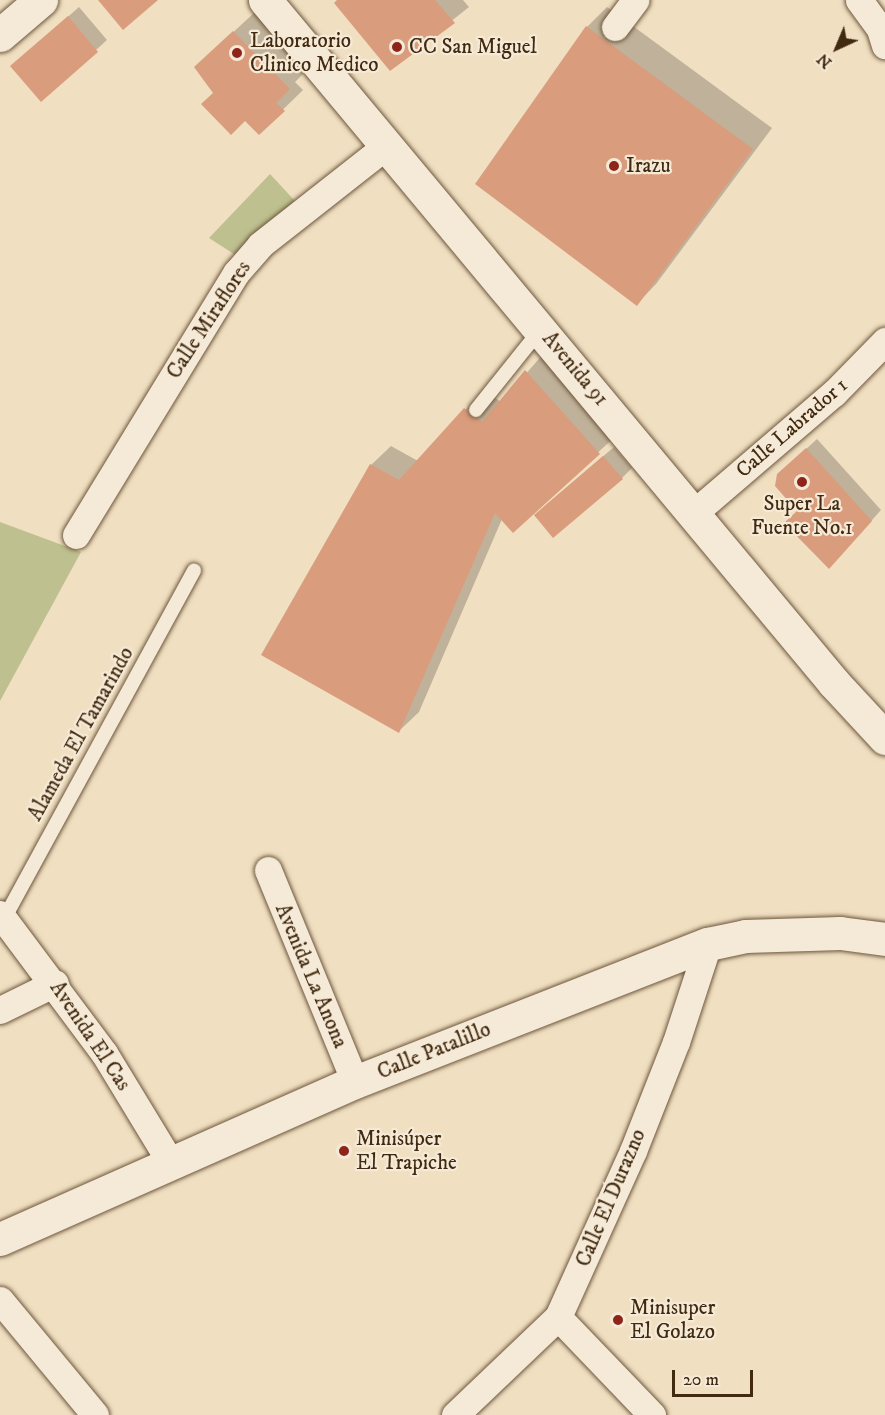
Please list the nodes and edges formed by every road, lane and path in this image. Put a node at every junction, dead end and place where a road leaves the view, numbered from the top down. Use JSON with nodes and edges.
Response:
{"nodes":[{"id":1,"x":41,"y":0,"type":"edge"},
{"id":2,"x":265,"y":0,"type":"edge"},
{"id":3,"x":635,"y":0,"type":"edge"},
{"id":4,"x":859,"y":0,"type":"edge"},
{"id":5,"x":615,"y":27,"type":"dead end"},
{"id":6,"x":0,"y":35,"type":"edge"},
{"id":7,"x":885,"y":45,"type":"edge"},
{"id":8,"x":387,"y":145,"type":"junction"},
{"id":9,"x":541,"y":329,"type":"junction"},
{"id":10,"x":885,"y":341,"type":"edge"},
{"id":11,"x":476,"y":410,"type":"dead end"},
{"id":12,"x":695,"y":512,"type":"junction"},
{"id":13,"x":76,"y":535,"type":"dead end"},
{"id":14,"x":194,"y":570,"type":"dead end"},
{"id":15,"x":881,"y":727,"type":"edge"},
{"id":16,"x":268,"y":870,"type":"dead end"},
{"id":17,"x":2,"y":917,"type":"edge"},
{"id":18,"x":885,"y":939,"type":"edge"},
{"id":19,"x":708,"y":944,"type":"junction"},
{"id":20,"x":55,"y":983,"type":"junction"},
{"id":21,"x":0,"y":1010,"type":"edge"},
{"id":22,"x":355,"y":1082,"type":"junction"},
{"id":23,"x":171,"y":1163,"type":"junction"},
{"id":24,"x":0,"y":1239,"type":"edge"},
{"id":25,"x":0,"y":1300,"type":"edge"},
{"id":26,"x":558,"y":1317,"type":"junction"},
{"id":27,"x":95,"y":1415,"type":"edge"},
{"id":28,"x":455,"y":1415,"type":"edge"},
{"id":29,"x":652,"y":1415,"type":"edge"}],
"edges":[{"from":1,"to":6,"type":"main road"},
{"from":2,"to":8,"type":"main road","name":"Avenida 91"},
{"from":3,"to":5,"type":"street"},
{"from":4,"to":7,"type":"street"},
{"from":8,"to":9,"type":"main road","name":"Avenida 91"},
{"from":8,"to":13,"type":"street","name":"Calle Miraflores"},
{"from":9,"to":11,"type":"lane"},
{"from":9,"to":12,"type":"main road","name":"Avenida 91"},
{"from":10,"to":12,"type":"street","name":"Calle Labrador 1"},
{"from":12,"to":15,"type":"main road","name":"Avenida 91"},
{"from":14,"to":17,"type":"lane","name":"Alameda El Tamarindo"},
{"from":16,"to":22,"type":"street","name":"Avenida La Anona"},
{"from":17,"to":20,"type":"street","name":"Avenida El Cas"},
{"from":18,"to":19,"type":"main road","name":"Calle Patalillo"},
{"from":19,"to":22,"type":"main road","name":"Calle Patalillo"},
{"from":19,"to":26,"type":"street","name":"Calle El Durazno"},
{"from":20,"to":21,"type":"street"},
{"from":20,"to":23,"type":"street","name":"Avenida El Cas"},
{"from":22,"to":23,"type":"main road","name":"Calle Patalillo"},
{"from":23,"to":24,"type":"main road","name":"Calle Patalillo"},
{"from":25,"to":27,"type":"street"},
{"from":26,"to":28,"type":"street","name":"Calle El Durazno"},
{"from":26,"to":29,"type":"street"}]}
